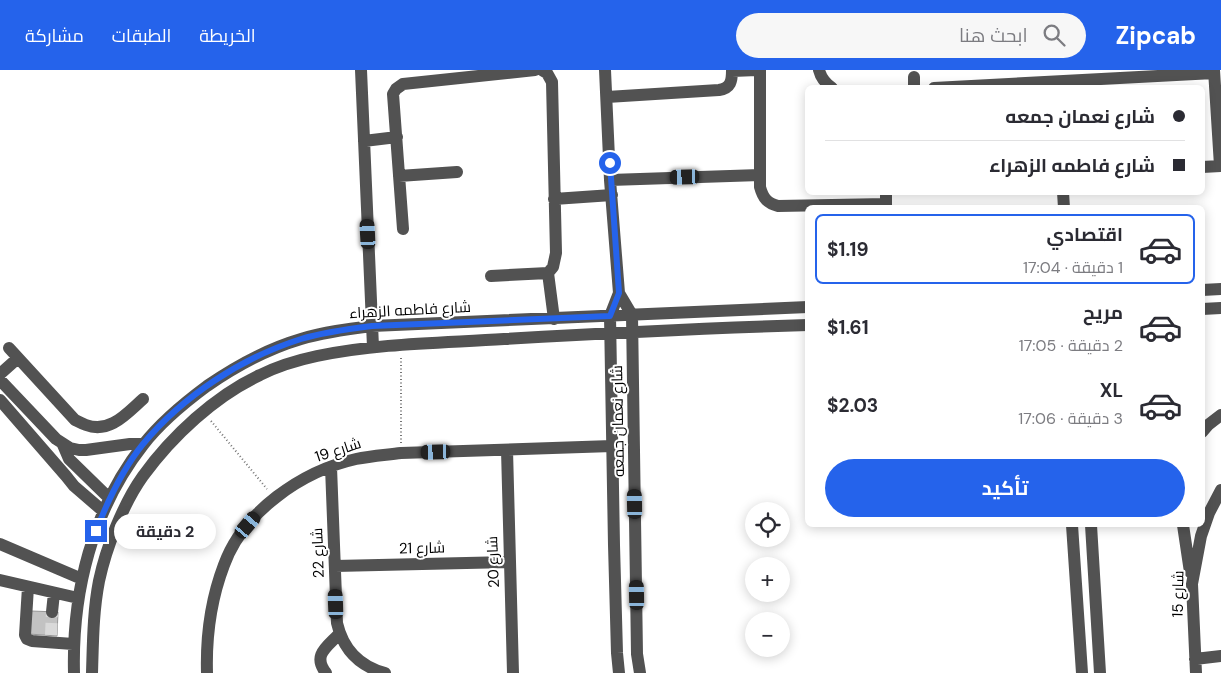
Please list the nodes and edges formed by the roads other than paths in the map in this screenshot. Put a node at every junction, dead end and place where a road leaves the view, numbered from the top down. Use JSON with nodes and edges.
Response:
{"nodes":[{"id":1,"x":361,"y":70,"type":"edge"},
{"id":2,"x":536,"y":70,"type":"edge"},
{"id":3,"x":542,"y":70,"type":"edge"},
{"id":4,"x":606,"y":70,"type":"edge"},
{"id":5,"x":759,"y":70,"type":"edge"},
{"id":6,"x":818,"y":70,"type":"edge"},
{"id":7,"x":732,"y":71,"type":"edge"},
{"id":8,"x":1214,"y":72,"type":"edge"},
{"id":9,"x":1058,"y":79,"type":"edge"},
{"id":10,"x":827,"y":85,"type":"edge"},
{"id":11,"x":975,"y":85,"type":"edge"},
{"id":12,"x":606,"y":96,"type":"junction"},
{"id":13,"x":396,"y":137,"type":"junction"},
{"id":14,"x":364,"y":141,"type":"junction"},
{"id":15,"x":1221,"y":166,"type":"edge"},
{"id":16,"x":1205,"y":167,"type":"edge"},
{"id":17,"x":457,"y":172,"type":"dead end"},
{"id":18,"x":760,"y":175,"type":"junction"},
{"id":19,"x":399,"y":176,"type":"junction"},
{"id":20,"x":610,"y":180,"type":"junction"},
{"id":21,"x":612,"y":195,"type":"junction"},
{"id":22,"x":554,"y":199,"type":"junction"},
{"id":23,"x":886,"y":201,"type":"edge"},
{"id":24,"x":403,"y":229,"type":"dead end"},
{"id":25,"x":548,"y":273,"type":"junction"},
{"id":26,"x":491,"y":276,"type":"dead end"},
{"id":27,"x":1221,"y":289,"type":"edge"},
{"id":28,"x":1205,"y":290,"type":"edge"},
{"id":29,"x":619,"y":293,"type":"junction"},
{"id":30,"x":805,"y":307,"type":"edge"},
{"id":31,"x":1221,"y":308,"type":"edge"},
{"id":32,"x":1205,"y":309,"type":"edge"},
{"id":33,"x":632,"y":315,"type":"junction"},
{"id":34,"x":610,"y":316,"type":"junction"},
{"id":35,"x":554,"y":319,"type":"junction"},
{"id":36,"x":805,"y":325,"type":"edge"},
{"id":37,"x":372,"y":326,"type":"junction"},
{"id":38,"x":633,"y":331,"type":"junction"},
{"id":39,"x":610,"y":333,"type":"junction"},
{"id":40,"x":373,"y":347,"type":"junction"},
{"id":41,"x":9,"y":348,"type":"dead end"},
{"id":42,"x":18,"y":358,"type":"junction"},
{"id":43,"x":0,"y":374,"type":"edge"},
{"id":44,"x":0,"y":380,"type":"edge"},
{"id":45,"x":143,"y":399,"type":"dead end"},
{"id":46,"x":0,"y":400,"type":"edge"},
{"id":47,"x":1221,"y":415,"type":"edge"},
{"id":48,"x":1205,"y":428,"type":"edge"},
{"id":49,"x":144,"y":444,"type":"junction"},
{"id":50,"x":63,"y":445,"type":"junction"},
{"id":51,"x":612,"y":446,"type":"junction"},
{"id":52,"x":507,"y":450,"type":"junction"},
{"id":53,"x":331,"y":467,"type":"junction"},
{"id":54,"x":635,"y":485,"type":"junction"},
{"id":55,"x":612,"y":490,"type":"junction"},
{"id":56,"x":1221,"y":490,"type":"edge"},
{"id":57,"x":109,"y":498,"type":"junction"},
{"id":58,"x":103,"y":511,"type":"junction"},
{"id":59,"x":1205,"y":524,"type":"edge"},
{"id":60,"x":1072,"y":527,"type":"edge"},
{"id":61,"x":1092,"y":527,"type":"edge"},
{"id":62,"x":1183,"y":527,"type":"edge"},
{"id":63,"x":1204,"y":527,"type":"edge"},
{"id":64,"x":636,"y":540,"type":"junction"},
{"id":65,"x":0,"y":544,"type":"edge"},
{"id":66,"x":614,"y":545,"type":"junction"},
{"id":67,"x":510,"y":562,"type":"junction"},
{"id":68,"x":335,"y":566,"type":"junction"},
{"id":69,"x":82,"y":579,"type":"junction"},
{"id":70,"x":0,"y":580,"type":"edge"},
{"id":71,"x":1192,"y":584,"type":"junction"},
{"id":72,"x":28,"y":587,"type":"junction"},
{"id":73,"x":54,"y":593,"type":"junction"},
{"id":74,"x":78,"y":598,"type":"junction"},
{"id":75,"x":52,"y":612,"type":"tunnel mouth"},
{"id":76,"x":339,"y":634,"type":"junction"},
{"id":77,"x":73,"y":644,"type":"junction"},
{"id":78,"x":1221,"y":656,"type":"edge"},
{"id":79,"x":1195,"y":659,"type":"junction"},
{"id":80,"x":376,"y":672,"type":"edge"},
{"id":81,"x":74,"y":673,"type":"edge"},
{"id":82,"x":92,"y":673,"type":"edge"},
{"id":83,"x":207,"y":673,"type":"edge"},
{"id":84,"x":326,"y":673,"type":"edge"},
{"id":85,"x":513,"y":673,"type":"edge"},
{"id":86,"x":619,"y":673,"type":"edge"},
{"id":87,"x":640,"y":673,"type":"edge"},
{"id":88,"x":1082,"y":673,"type":"edge"},
{"id":89,"x":1100,"y":673,"type":"edge"},
{"id":90,"x":1196,"y":673,"type":"edge"}],
"edges":[{"from":1,"to":14,"type":"street"},
{"from":2,"to":13,"type":"street"},
{"from":3,"to":22,"type":"street"},
{"from":4,"to":12,"type":"street","name":"شارع نعمان جمعه"},
{"from":5,"to":7,"type":"street"},
{"from":5,"to":18,"type":"street"},
{"from":6,"to":10,"type":"street"},
{"from":7,"to":12,"type":"street"},
{"from":8,"to":9,"type":"street"},
{"from":8,"to":15,"type":"street"},
{"from":9,"to":11,"type":"street"},
{"from":12,"to":20,"type":"street","name":"شارع نعمان جمعه"},
{"from":13,"to":14,"type":"street"},
{"from":13,"to":19,"type":"street"},
{"from":14,"to":37,"type":"street"},
{"from":15,"to":16,"type":"street"},
{"from":17,"to":19,"type":"street"},
{"from":18,"to":20,"type":"street"},
{"from":18,"to":23,"type":"street"},
{"from":19,"to":24,"type":"street"},
{"from":20,"to":21,"type":"street","name":"شارع نعمان جمعه"},
{"from":21,"to":22,"type":"street"},
{"from":21,"to":29,"type":"street","name":"شارع نعمان جمعه"},
{"from":22,"to":25,"type":"street"},
{"from":25,"to":26,"type":"street"},
{"from":25,"to":35,"type":"street"},
{"from":27,"to":28,"type":"street"},
{"from":29,"to":33,"type":"street","name":"شارع نعمان جمعه"},
{"from":29,"to":34,"type":"street","name":"شارع نعمان جمعه"},
{"from":30,"to":33,"type":"street","name":"شارع فاطمه الزهراء"},
{"from":31,"to":32,"type":"street"},
{"from":33,"to":34,"type":"street","name":"شارع فاطمه الزهراء"},
{"from":33,"to":38,"type":"street","name":"شارع نعمان جمعه"},
{"from":34,"to":35,"type":"street","name":"شارع فاطمه الزهراء"},
{"from":34,"to":39,"type":"street","name":"شارع نعمان جمعه"},
{"from":35,"to":37,"type":"street","name":"شارع فاطمه الزهراء"},
{"from":36,"to":38,"type":"street"},
{"from":37,"to":40,"type":"street"},
{"from":37,"to":49,"type":"street","name":"شارع فاطمه الزهراء"},
{"from":38,"to":39,"type":"street"},
{"from":38,"to":54,"type":"street","name":"شارع نعمان جمعه"},
{"from":39,"to":40,"type":"street"},
{"from":39,"to":51,"type":"street","name":"شارع نعمان جمعه"},
{"from":40,"to":82,"type":"street"},
{"from":41,"to":42,"type":"street"},
{"from":42,"to":43,"type":"street"},
{"from":42,"to":45,"type":"street"},
{"from":44,"to":50,"type":"street"},
{"from":46,"to":58,"type":"street"},
{"from":47,"to":48,"type":"street"},
{"from":49,"to":50,"type":"street"},
{"from":49,"to":57,"type":"street","name":"شارع فاطمه الزهراء"},
{"from":50,"to":57,"type":"street"},
{"from":51,"to":52,"type":"street","name":"شارع 19"},
{"from":51,"to":55,"type":"street","name":"شارع نعمان جمعه"},
{"from":52,"to":53,"type":"street","name":"شارع 19"},
{"from":52,"to":67,"type":"street","name":"شارع 20"},
{"from":53,"to":68,"type":"street","name":"شارع 22"},
{"from":53,"to":83,"type":"street","name":"شارع 19"},
{"from":54,"to":55,"type":"street"},
{"from":54,"to":64,"type":"street","name":"شارع نعمان جمعه"},
{"from":55,"to":66,"type":"street","name":"شارع نعمان جمعه"},
{"from":56,"to":59,"type":"street","name":"شارع 15"},
{"from":57,"to":58,"type":"street","name":"شارع فاطمه الزهراء"},
{"from":58,"to":69,"type":"street","name":"شارع فاطمه الزهراء"},
{"from":60,"to":88,"type":"street"},
{"from":61,"to":89,"type":"street"},
{"from":62,"to":71,"type":"street"},
{"from":63,"to":71,"type":"street","name":"شارع 15"},
{"from":64,"to":66,"type":"street"},
{"from":64,"to":87,"type":"street","name":"شارع نعمان جمعه"},
{"from":65,"to":69,"type":"street"},
{"from":66,"to":86,"type":"street","name":"شارع نعمان جمعه"},
{"from":67,"to":68,"type":"street","name":"شارع 21"},
{"from":67,"to":85,"type":"street","name":"شارع 20"},
{"from":68,"to":76,"type":"street","name":"شارع 22"},
{"from":69,"to":74,"type":"street","name":"شارع فاطمه الزهراء"},
{"from":70,"to":72,"type":"street"},
{"from":71,"to":79,"type":"street","name":"شارع 15"},
{"from":72,"to":73,"type":"street"},
{"from":72,"to":77,"type":"street"},
{"from":73,"to":74,"type":"street"},
{"from":73,"to":75,"type":"street"},
{"from":74,"to":77,"type":"street","name":"شارع فاطمه الزهراء"},
{"from":76,"to":80,"type":"street","name":"شارع 22"},
{"from":76,"to":84,"type":"street"},
{"from":77,"to":81,"type":"street","name":"شارع فاطمه الزهراء"},
{"from":78,"to":79,"type":"street"},
{"from":79,"to":90,"type":"street","name":"شارع 15"}]}
